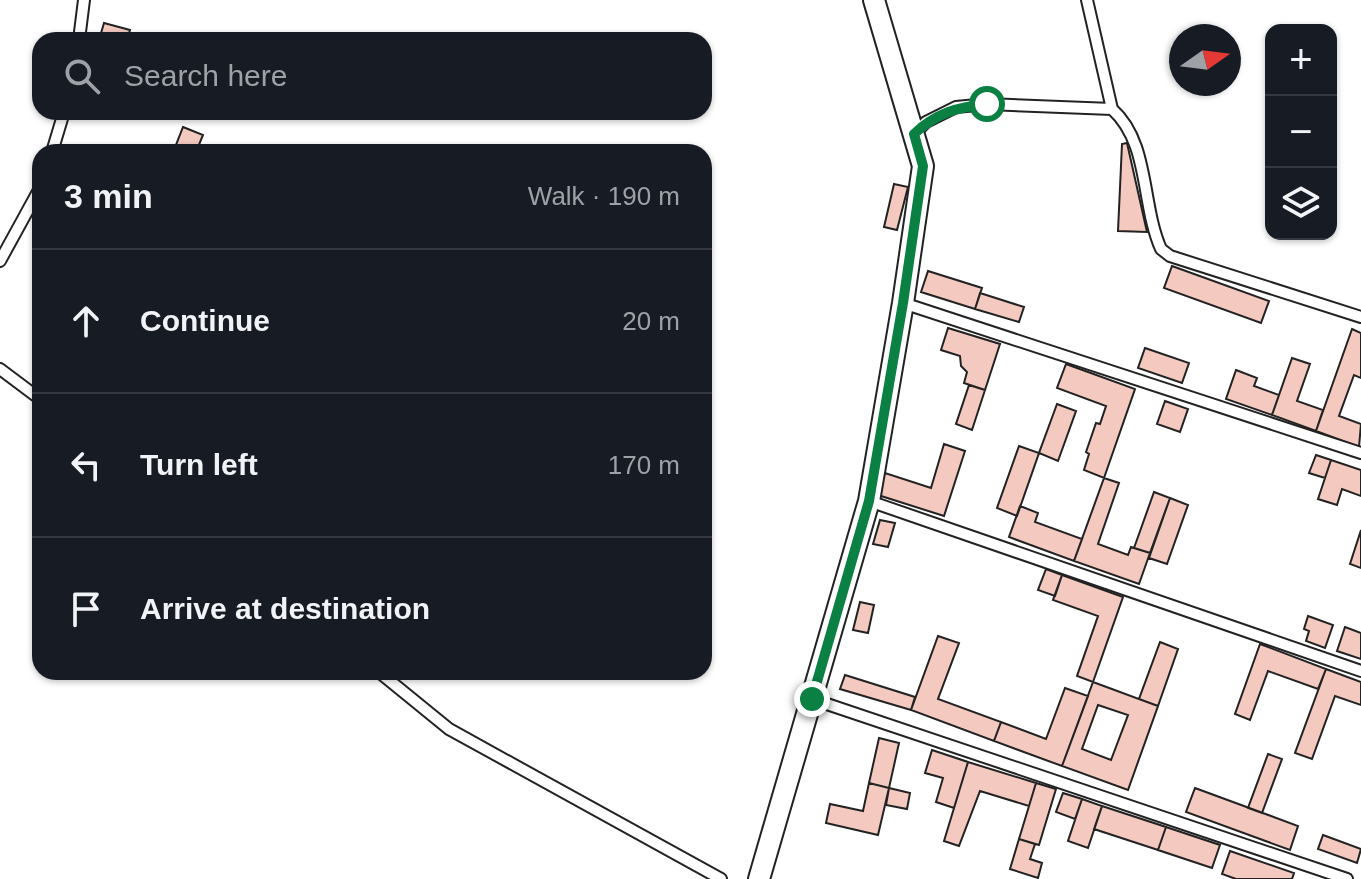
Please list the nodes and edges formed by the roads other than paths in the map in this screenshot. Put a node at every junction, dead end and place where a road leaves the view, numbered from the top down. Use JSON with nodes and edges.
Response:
{"nodes":[{"id":1,"x":84,"y":0,"type":"edge"},
{"id":2,"x":874,"y":0,"type":"edge"},
{"id":3,"x":1087,"y":0,"type":"edge"},
{"id":4,"x":80,"y":32,"type":"edge"},
{"id":5,"x":1112,"y":109,"type":"junction"},
{"id":6,"x":62,"y":120,"type":"edge"},
{"id":7,"x":914,"y":134,"type":"junction"},
{"id":8,"x":54,"y":144,"type":"edge"},
{"id":9,"x":32,"y":203,"type":"edge"},
{"id":10,"x":0,"y":261,"type":"edge"},
{"id":11,"x":903,"y":303,"type":"junction"},
{"id":12,"x":1361,"y":317,"type":"edge"},
{"id":13,"x":0,"y":369,"type":"edge"},
{"id":14,"x":32,"y":393,"type":"edge"},
{"id":15,"x":1361,"y":453,"type":"edge"},
{"id":16,"x":869,"y":501,"type":"junction"},
{"id":17,"x":1361,"y":671,"type":"edge"},
{"id":18,"x":389,"y":680,"type":"edge"},
{"id":19,"x":812,"y":699,"type":"junction"},
{"id":20,"x":721,"y":879,"type":"edge"},
{"id":21,"x":759,"y":879,"type":"edge"},
{"id":22,"x":1347,"y":879,"type":"edge"}],
"edges":[{"from":1,"to":4,"type":"lane"},
{"from":2,"to":7,"type":"street"},
{"from":3,"to":5,"type":"lane"},
{"from":5,"to":7,"type":"lane"},
{"from":5,"to":12,"type":"lane"},
{"from":6,"to":8,"type":"lane"},
{"from":7,"to":11,"type":"street"},
{"from":9,"to":10,"type":"lane"},
{"from":11,"to":15,"type":"lane"},
{"from":11,"to":16,"type":"street"},
{"from":13,"to":14,"type":"lane"},
{"from":16,"to":17,"type":"lane"},
{"from":16,"to":19,"type":"street"},
{"from":18,"to":20,"type":"lane"},
{"from":19,"to":21,"type":"street"},
{"from":19,"to":22,"type":"lane"}]}
